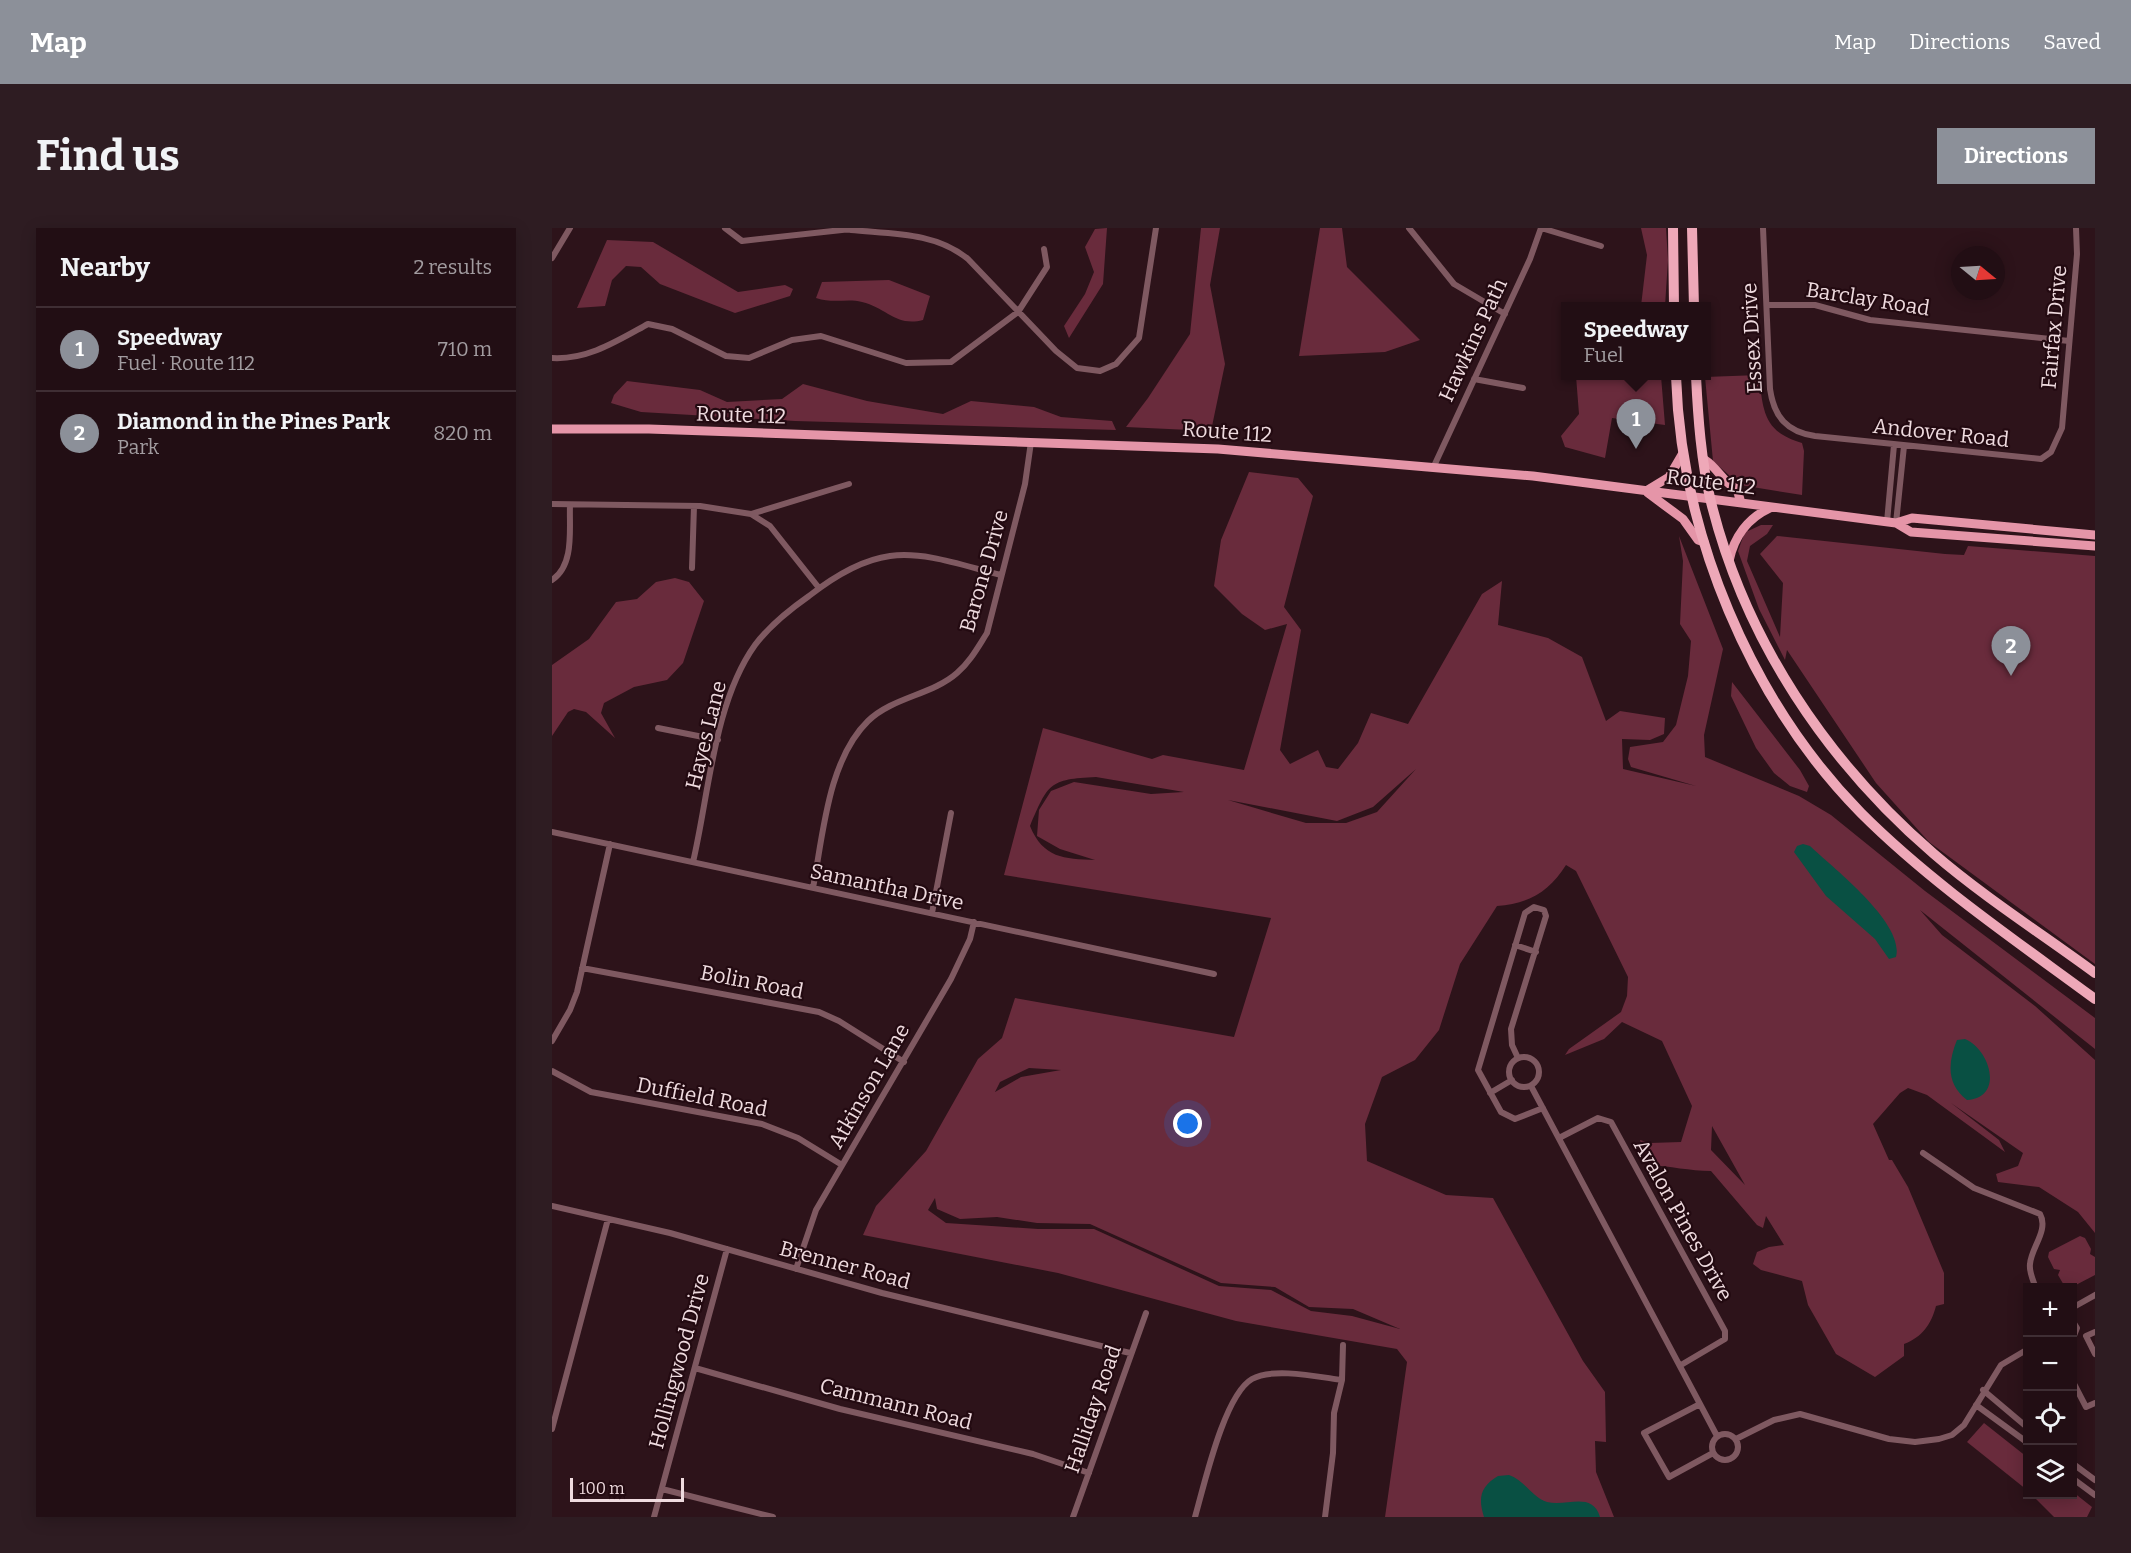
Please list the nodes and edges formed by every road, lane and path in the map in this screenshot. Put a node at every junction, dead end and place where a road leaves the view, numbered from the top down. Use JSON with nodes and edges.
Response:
{"nodes":[{"id":1,"x":570,"y":228,"type":"edge"},
{"id":2,"x":725,"y":228,"type":"edge"},
{"id":3,"x":1156,"y":228,"type":"edge"},
{"id":4,"x":1409,"y":228,"type":"edge"},
{"id":5,"x":1541,"y":228,"type":"edge"},
{"id":6,"x":1673,"y":228,"type":"edge"},
{"id":7,"x":1692,"y":228,"type":"edge"},
{"id":8,"x":1763,"y":228,"type":"edge"},
{"id":9,"x":2076,"y":228,"type":"edge"},
{"id":10,"x":851,"y":229,"type":"edge"},
{"id":11,"x":1601,"y":246,"type":"dead end"},
{"id":12,"x":1044,"y":249,"type":"dead end"},
{"id":13,"x":552,"y":258,"type":"edge"},
{"id":14,"x":1674,"y":302,"type":"edge"},
{"id":15,"x":1694,"y":302,"type":"edge"},
{"id":16,"x":1768,"y":305,"type":"junction"},
{"id":17,"x":1018,"y":312,"type":"junction"},
{"id":18,"x":1505,"y":314,"type":"junction"},
{"id":19,"x":2069,"y":341,"type":"junction"},
{"id":20,"x":552,"y":358,"type":"edge"},
{"id":21,"x":1474,"y":379,"type":"junction"},
{"id":22,"x":1676,"y":380,"type":"edge"},
{"id":23,"x":1697,"y":380,"type":"edge"},
{"id":24,"x":1523,"y":388,"type":"dead end"},
{"id":25,"x":2062,"y":428,"type":"joint"},
{"id":26,"x":552,"y":429,"type":"edge"},
{"id":27,"x":1800,"y":434,"type":"joint"},
{"id":28,"x":1031,"y":442,"type":"junction"},
{"id":29,"x":1894,"y":445,"type":"junction"},
{"id":30,"x":1904,"y":446,"type":"junction"},
{"id":31,"x":1683,"y":453,"type":"junction"},
{"id":32,"x":1705,"y":460,"type":"junction"},
{"id":33,"x":1434,"y":466,"type":"junction"},
{"id":34,"x":849,"y":484,"type":"dead end"},
{"id":35,"x":1646,"y":491,"type":"junction"},
{"id":36,"x":1692,"y":497,"type":"junction"},
{"id":37,"x":1710,"y":500,"type":"junction"},
{"id":38,"x":1741,"y":503,"type":"junction"},
{"id":39,"x":552,"y":504,"type":"edge"},
{"id":40,"x":570,"y":505,"type":"junction"},
{"id":41,"x":694,"y":506,"type":"junction"},
{"id":42,"x":1770,"y":508,"type":"junction"},
{"id":43,"x":751,"y":514,"type":"junction"},
{"id":44,"x":1892,"y":523,"type":"junction"},
{"id":45,"x":2095,"y":535,"type":"edge"},
{"id":46,"x":1704,"y":542,"type":"junction"},
{"id":47,"x":2095,"y":546,"type":"edge"},
{"id":48,"x":1729,"y":561,"type":"junction"},
{"id":49,"x":692,"y":568,"type":"dead end"},
{"id":50,"x":1001,"y":575,"type":"junction"},
{"id":51,"x":552,"y":580,"type":"edge"},
{"id":52,"x":819,"y":588,"type":"junction"},
{"id":53,"x":658,"y":728,"type":"dead end"},
{"id":54,"x":718,"y":740,"type":"junction"},
{"id":55,"x":1851,"y":771,"type":"junction"},
{"id":56,"x":1837,"y":785,"type":"junction"},
{"id":57,"x":951,"y":813,"type":"dead end"},
{"id":58,"x":552,"y":832,"type":"edge"},
{"id":59,"x":610,"y":844,"type":"junction"},
{"id":60,"x":693,"y":862,"type":"junction"},
{"id":61,"x":813,"y":888,"type":"junction"},
{"id":62,"x":932,"y":914,"type":"junction"},
{"id":63,"x":974,"y":922,"type":"junction"},
{"id":64,"x":1515,"y":945,"type":"junction"},
{"id":65,"x":1536,"y":952,"type":"junction"},
{"id":66,"x":582,"y":968,"type":"junction"},
{"id":67,"x":1214,"y":974,"type":"dead end"},
{"id":68,"x":2095,"y":974,"type":"edge"},
{"id":69,"x":2095,"y":999,"type":"edge"},
{"id":70,"x":552,"y":1041,"type":"edge"},
{"id":71,"x":1518,"y":1058,"type":"junction"},
{"id":72,"x":904,"y":1062,"type":"junction"},
{"id":73,"x":552,"y":1071,"type":"edge"},
{"id":74,"x":1512,"y":1080,"type":"junction"},
{"id":75,"x":1531,"y":1086,"type":"junction"},
{"id":76,"x":1490,"y":1093,"type":"junction"},
{"id":77,"x":1543,"y":1108,"type":"junction"},
{"id":78,"x":1559,"y":1138,"type":"junction"},
{"id":79,"x":1923,"y":1153,"type":"dead end"},
{"id":80,"x":842,"y":1165,"type":"junction"},
{"id":81,"x":552,"y":1206,"type":"edge"},
{"id":82,"x":608,"y":1219,"type":"junction"},
{"id":83,"x":727,"y":1249,"type":"junction"},
{"id":84,"x":796,"y":1269,"type":"junction"},
{"id":85,"x":2035,"y":1283,"type":"edge"},
{"id":86,"x":2095,"y":1295,"type":"edge"},
{"id":87,"x":2077,"y":1306,"type":"edge"},
{"id":88,"x":1146,"y":1313,"type":"dead end"},
{"id":89,"x":2095,"y":1332,"type":"edge"},
{"id":90,"x":2086,"y":1336,"type":"junction"},
{"id":91,"x":2077,"y":1338,"type":"edge"},
{"id":92,"x":1342,"y":1345,"type":"dead end"},
{"id":93,"x":2023,"y":1352,"type":"edge"},
{"id":94,"x":1130,"y":1353,"type":"junction"},
{"id":95,"x":2095,"y":1354,"type":"edge"},
{"id":96,"x":1681,"y":1365,"type":"junction"},
{"id":97,"x":694,"y":1368,"type":"junction"},
{"id":98,"x":1342,"y":1380,"type":"junction"},
{"id":99,"x":2077,"y":1388,"type":"edge"},
{"id":100,"x":1983,"y":1390,"type":"junction"},
{"id":101,"x":2095,"y":1402,"type":"edge"},
{"id":102,"x":1700,"y":1404,"type":"junction"},
{"id":103,"x":1976,"y":1405,"type":"junction"},
{"id":104,"x":2023,"y":1424,"type":"edge"},
{"id":105,"x":552,"y":1429,"type":"edge"},
{"id":106,"x":1718,"y":1436,"type":"junction"},
{"id":107,"x":1736,"y":1439,"type":"junction"},
{"id":108,"x":2023,"y":1439,"type":"edge"},
{"id":109,"x":1713,"y":1453,"type":"junction"},
{"id":110,"x":2077,"y":1466,"type":"edge"},
{"id":111,"x":1089,"y":1473,"type":"junction"},
{"id":112,"x":2095,"y":1480,"type":"edge"},
{"id":113,"x":2077,"y":1481,"type":"edge"},
{"id":114,"x":662,"y":1489,"type":"junction"},
{"id":115,"x":2095,"y":1495,"type":"edge"},
{"id":116,"x":654,"y":1517,"type":"edge"},
{"id":117,"x":773,"y":1517,"type":"edge"},
{"id":118,"x":1073,"y":1517,"type":"edge"},
{"id":119,"x":1195,"y":1517,"type":"edge"},
{"id":120,"x":1325,"y":1517,"type":"edge"}],
"edges":[{"from":1,"to":13,"type":"street"},
{"from":2,"to":10,"type":"street"},
{"from":3,"to":17,"type":"street"},
{"from":4,"to":18,"type":"street"},
{"from":5,"to":11,"type":"street"},
{"from":5,"to":18,"type":"street","name":"Hawkins Path"},
{"from":6,"to":14,"type":"highway"},
{"from":7,"to":15,"type":"highway"},
{"from":8,"to":16,"type":"street","name":"Essex Drive"},
{"from":9,"to":19,"type":"street","name":"Fairfax Drive"},
{"from":10,"to":17,"type":"street"},
{"from":12,"to":17,"type":"street"},
{"from":16,"to":19,"type":"street","name":"Barclay Road"},
{"from":16,"to":27,"type":"street","name":"Essex Drive"},
{"from":17,"to":20,"type":"street"},
{"from":18,"to":21,"type":"street","name":"Hawkins Path"},
{"from":19,"to":25,"type":"street","name":"Fairfax Drive"},
{"from":21,"to":24,"type":"street"},
{"from":21,"to":33,"type":"street","name":"Hawkins Path"},
{"from":22,"to":31,"type":"highway"},
{"from":23,"to":32,"type":"highway"},
{"from":25,"to":30,"type":"street","name":"Andover Road"},
{"from":26,"to":28,"type":"main road","name":"Route 112"},
{"from":27,"to":29,"type":"street","name":"Andover Road"},
{"from":28,"to":33,"type":"main road","name":"Route 112"},
{"from":28,"to":50,"type":"street","name":"Barone Drive"},
{"from":29,"to":30,"type":"street","name":"Andover Road"},
{"from":29,"to":44,"type":"street"},
{"from":30,"to":44,"type":"street"},
{"from":31,"to":35,"type":"main road"},
{"from":31,"to":36,"type":"highway"},
{"from":32,"to":37,"type":"highway"},
{"from":32,"to":38,"type":"main road"},
{"from":33,"to":35,"type":"main road","name":"Route 112"},
{"from":34,"to":43,"type":"street"},
{"from":35,"to":36,"type":"main road","name":"Route 112"},
{"from":35,"to":46,"type":"main road"},
{"from":36,"to":37,"type":"main road","name":"Route 112"},
{"from":36,"to":46,"type":"highway"},
{"from":37,"to":38,"type":"main road","name":"Route 112"},
{"from":37,"to":48,"type":"highway"},
{"from":38,"to":42,"type":"main road","name":"Route 112"},
{"from":39,"to":40,"type":"street"},
{"from":40,"to":41,"type":"street"},
{"from":40,"to":51,"type":"street"},
{"from":41,"to":43,"type":"street"},
{"from":41,"to":49,"type":"street"},
{"from":42,"to":44,"type":"main road","name":"Route 112"},
{"from":42,"to":48,"type":"main road"},
{"from":43,"to":52,"type":"street"},
{"from":44,"to":45,"type":"main road","name":"Route 112"},
{"from":44,"to":47,"type":"main road","name":"Route 112"},
{"from":46,"to":56,"type":"highway"},
{"from":48,"to":55,"type":"highway"},
{"from":50,"to":52,"type":"street","name":"Hayes Lane"},
{"from":50,"to":61,"type":"street","name":"Barone Drive"},
{"from":52,"to":54,"type":"street","name":"Hayes Lane"},
{"from":53,"to":54,"type":"street"},
{"from":54,"to":60,"type":"street","name":"Hayes Lane"},
{"from":55,"to":56,"type":"highway"},
{"from":55,"to":68,"type":"highway"},
{"from":56,"to":69,"type":"highway"},
{"from":57,"to":62,"type":"street"},
{"from":58,"to":59,"type":"street","name":"Samantha Drive"},
{"from":59,"to":60,"type":"street","name":"Samantha Drive"},
{"from":59,"to":66,"type":"street"},
{"from":60,"to":61,"type":"street","name":"Samantha Drive"},
{"from":61,"to":62,"type":"street","name":"Samantha Drive"},
{"from":62,"to":63,"type":"street","name":"Samantha Drive"},
{"from":63,"to":67,"type":"street","name":"Samantha Drive"},
{"from":63,"to":72,"type":"street","name":"Atkinson Lane"},
{"from":64,"to":65,"type":"street"},
{"from":64,"to":65,"type":"street"},
{"from":64,"to":76,"type":"street"},
{"from":65,"to":71,"type":"street"},
{"from":66,"to":70,"type":"street"},
{"from":66,"to":72,"type":"street","name":"Bolin Road"},
{"from":71,"to":74,"type":"street"},
{"from":71,"to":75,"type":"street"},
{"from":72,"to":80,"type":"street","name":"Atkinson Lane"},
{"from":73,"to":80,"type":"street","name":"Duffield Road"},
{"from":74,"to":75,"type":"street"},
{"from":74,"to":76,"type":"street"},
{"from":75,"to":77,"type":"street"},
{"from":76,"to":77,"type":"street"},
{"from":77,"to":78,"type":"street"},
{"from":78,"to":96,"type":"street"},
{"from":78,"to":96,"type":"street","name":"Avalon Pines Drive"},
{"from":79,"to":85,"type":"street"},
{"from":80,"to":84,"type":"street","name":"Atkinson Lane"},
{"from":81,"to":82,"type":"street","name":"Brenner Road"},
{"from":82,"to":83,"type":"street","name":"Brenner Road"},
{"from":82,"to":105,"type":"street"},
{"from":83,"to":84,"type":"street","name":"Brenner Road"},
{"from":83,"to":97,"type":"street","name":"Hollingwood Drive"},
{"from":84,"to":94,"type":"street","name":"Brenner Road"},
{"from":86,"to":87,"type":"street"},
{"from":88,"to":94,"type":"street","name":"Halliday Road"},
{"from":89,"to":90,"type":"street"},
{"from":90,"to":91,"type":"street"},
{"from":90,"to":95,"type":"street"},
{"from":92,"to":98,"type":"street"},
{"from":93,"to":100,"type":"street"},
{"from":94,"to":111,"type":"street","name":"Halliday Road"},
{"from":96,"to":102,"type":"street"},
{"from":97,"to":111,"type":"street","name":"Cammann Road"},
{"from":97,"to":114,"type":"street","name":"Hollingwood Drive"},
{"from":98,"to":119,"type":"street"},
{"from":98,"to":120,"type":"street"},
{"from":99,"to":101,"type":"street"},
{"from":100,"to":103,"type":"street"},
{"from":100,"to":104,"type":"street"},
{"from":102,"to":106,"type":"street"},
{"from":102,"to":109,"type":"street"},
{"from":103,"to":107,"type":"street"},
{"from":103,"to":108,"type":"street"},
{"from":106,"to":107,"type":"street"},
{"from":106,"to":109,"type":"street"},
{"from":107,"to":109,"type":"street"},
{"from":110,"to":112,"type":"street"},
{"from":111,"to":118,"type":"street","name":"Halliday Road"},
{"from":113,"to":115,"type":"street"},
{"from":114,"to":116,"type":"street","name":"Hollingwood Drive"},
{"from":114,"to":117,"type":"street"}]}
